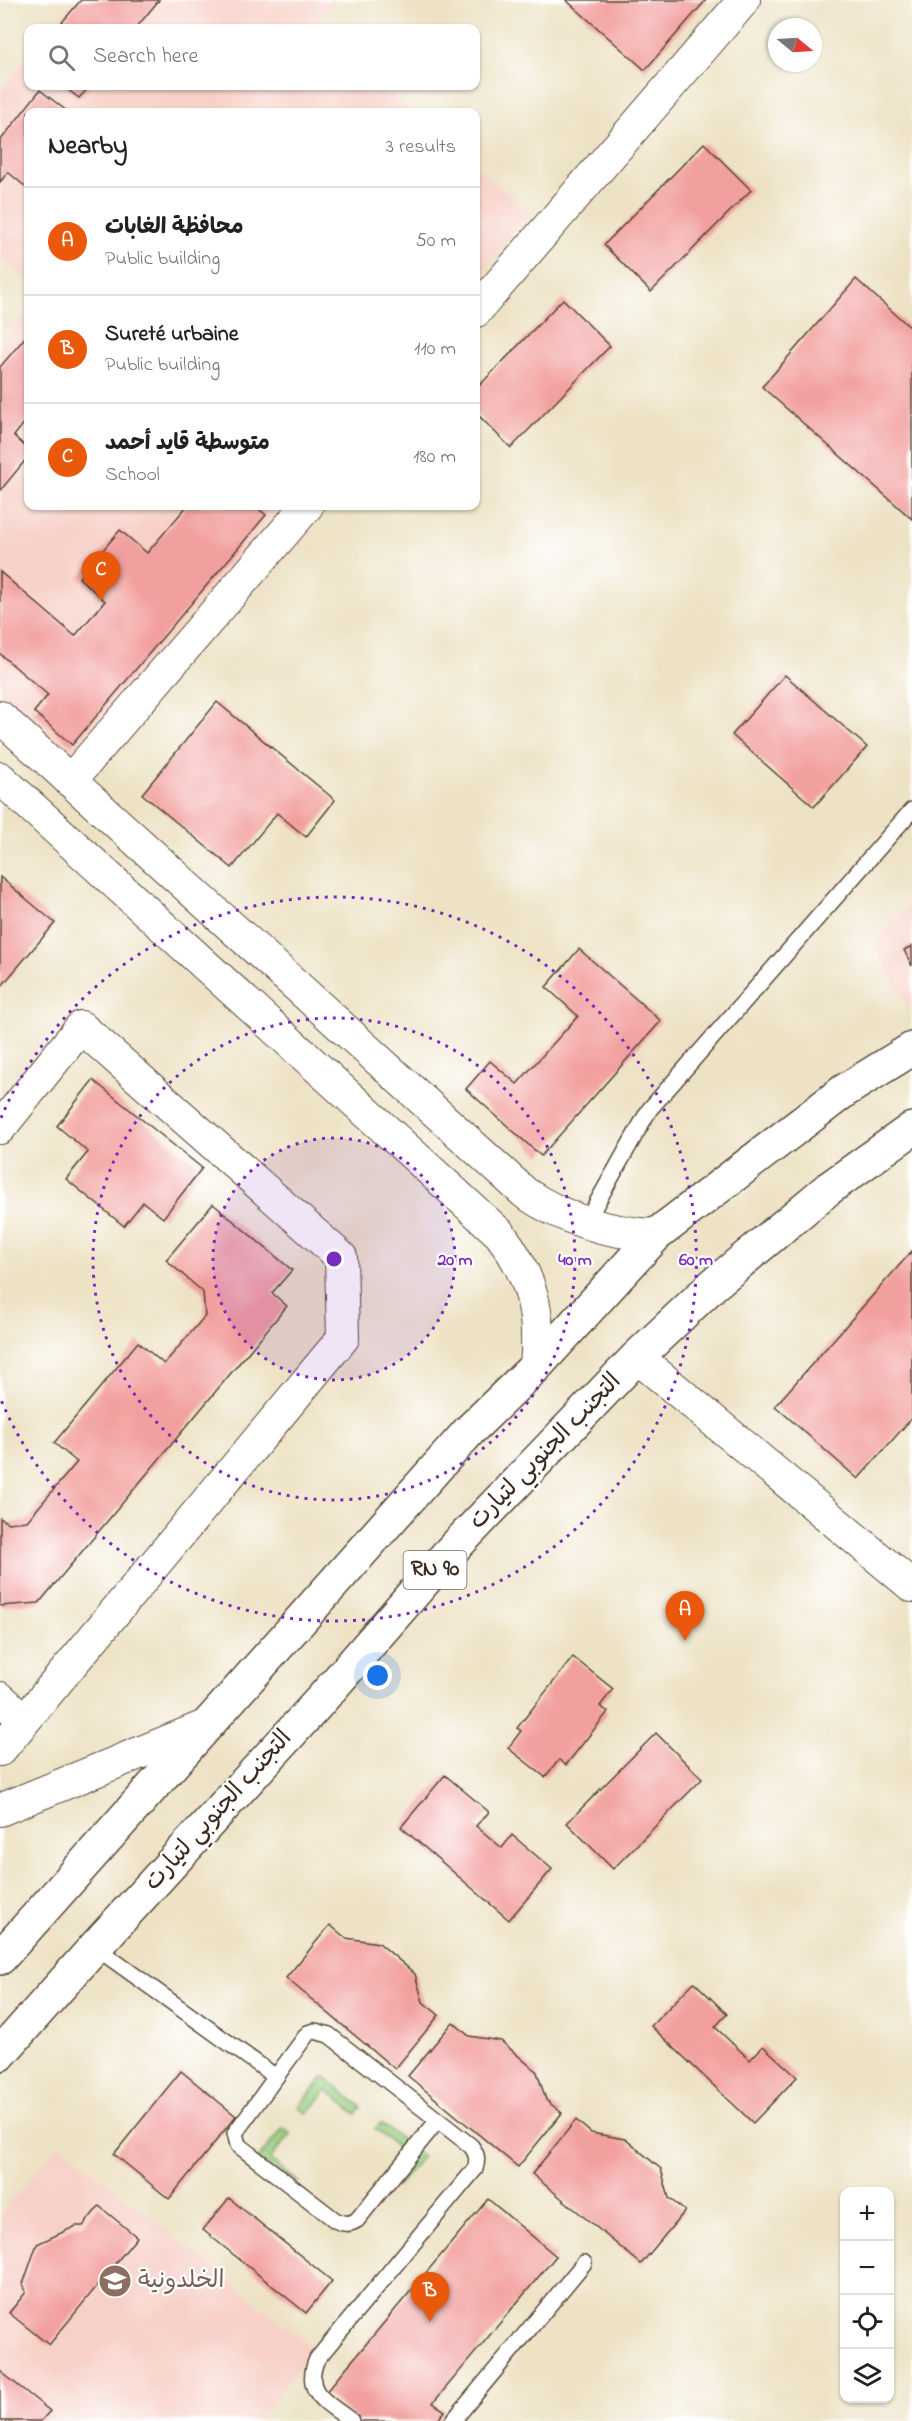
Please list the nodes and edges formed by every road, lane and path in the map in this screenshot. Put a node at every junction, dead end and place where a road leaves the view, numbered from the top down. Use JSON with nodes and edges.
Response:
{"nodes":[{"id":1,"x":744,"y":0,"type":"edge"},
{"id":2,"x":480,"y":306,"type":"edge"},
{"id":3,"x":304,"y":510,"type":"edge"},
{"id":4,"x":0,"y":717,"type":"edge"},
{"id":5,"x":0,"y":778,"type":"edge"},
{"id":6,"x":70,"y":781,"type":"junction"},
{"id":7,"x":912,"y":810,"type":"edge"},
{"id":8,"x":912,"y":1049,"type":"edge"},
{"id":9,"x":0,"y":1128,"type":"edge"},
{"id":10,"x":912,"y":1129,"type":"edge"},
{"id":11,"x":585,"y":1224,"type":"junction"},
{"id":12,"x":656,"y":1235,"type":"junction"},
{"id":13,"x":637,"y":1357,"type":"junction"},
{"id":14,"x":537,"y":1366,"type":"junction"},
{"id":15,"x":912,"y":1586,"type":"edge"},
{"id":16,"x":0,"y":1698,"type":"edge"},
{"id":17,"x":24,"y":1720,"type":"junction"},
{"id":18,"x":205,"y":1726,"type":"junction"},
{"id":19,"x":0,"y":1750,"type":"edge"},
{"id":20,"x":0,"y":1810,"type":"edge"},
{"id":21,"x":95,"y":1947,"type":"junction"},
{"id":22,"x":0,"y":1958,"type":"edge"},
{"id":23,"x":0,"y":2054,"type":"edge"},
{"id":24,"x":276,"y":2077,"type":"junction"},
{"id":25,"x":438,"y":2120,"type":"junction"},
{"id":26,"x":584,"y":2263,"type":"dead end"},
{"id":27,"x":351,"y":2421,"type":"edge"},
{"id":28,"x":453,"y":2421,"type":"edge"}],
"edges":[{"from":1,"to":2,"type":"street"},
{"from":3,"to":6,"type":"street"},
{"from":4,"to":6,"type":"street"},
{"from":5,"to":14,"type":"street"},
{"from":6,"to":11,"type":"street"},
{"from":7,"to":11,"type":"lane"},
{"from":8,"to":12,"type":"highway","number":"RN 90"},
{"from":9,"to":17,"type":"street"},
{"from":10,"to":13,"type":"highway","name":"التجنب الجنوبي لتيارت","number":"RN 90"},
{"from":11,"to":12,"type":"street"},
{"from":12,"to":14,"type":"highway","number":"RN 90"},
{"from":13,"to":15,"type":"street"},
{"from":13,"to":21,"type":"highway","name":"التجنب الجنوبي لتيارت","number":"RN 90"},
{"from":14,"to":18,"type":"highway","number":"RN 90"},
{"from":16,"to":17,"type":"street"},
{"from":17,"to":19,"type":"street"},
{"from":18,"to":20,"type":"street"},
{"from":18,"to":22,"type":"highway","number":"RN 90"},
{"from":21,"to":23,"type":"highway","name":"التجنب الجنوبي لتيارت","number":"RN 90"},
{"from":21,"to":24,"type":"lane"},
{"from":24,"to":25,"type":"lane"},
{"from":24,"to":25,"type":"lane"},
{"from":25,"to":27,"type":"lane"},
{"from":26,"to":28,"type":"lane"}]}
